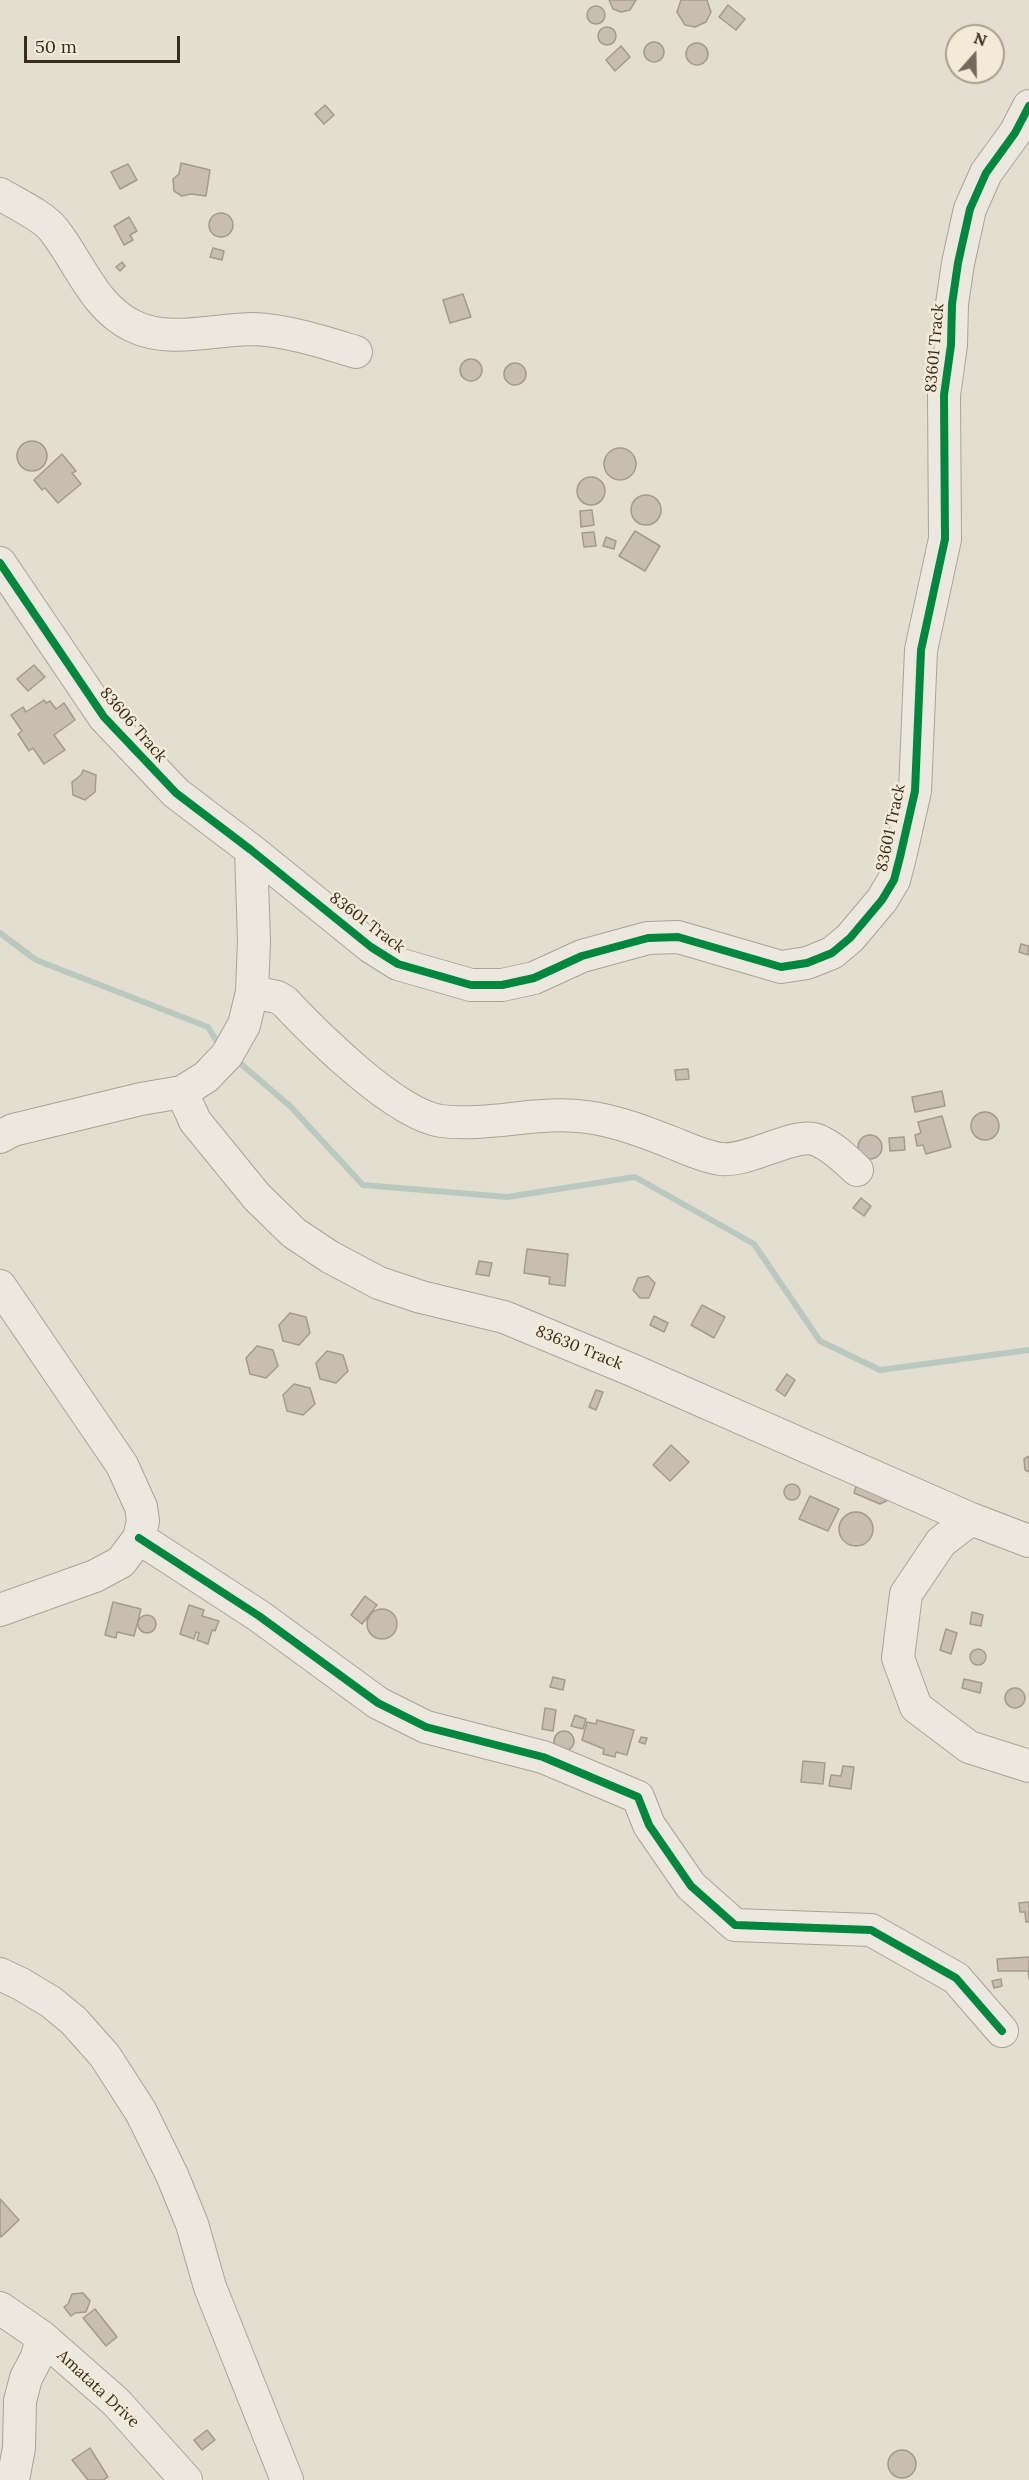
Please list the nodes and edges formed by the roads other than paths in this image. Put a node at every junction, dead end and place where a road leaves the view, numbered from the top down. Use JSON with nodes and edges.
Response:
{"nodes":[{"id":1,"x":1029,"y":106,"type":"edge"},
{"id":2,"x":0,"y":194,"type":"edge"},
{"id":3,"x":356,"y":352,"type":"dead end"},
{"id":4,"x":0,"y":563,"type":"edge"},
{"id":5,"x":251,"y":850,"type":"junction"},
{"id":6,"x":252,"y":992,"type":"junction"},
{"id":7,"x":182,"y":1092,"type":"junction"},
{"id":8,"x":0,"y":1137,"type":"edge"},
{"id":9,"x":857,"y":1170,"type":"dead end"},
{"id":10,"x":0,"y":1286,"type":"edge"},
{"id":11,"x":971,"y":1519,"type":"junction"},
{"id":12,"x":139,"y":1538,"type":"junction"},
{"id":13,"x":1029,"y":1541,"type":"edge"},
{"id":14,"x":0,"y":1610,"type":"edge"},
{"id":15,"x":1029,"y":1766,"type":"edge"},
{"id":16,"x":0,"y":1974,"type":"edge"},
{"id":17,"x":1002,"y":2031,"type":"dead end"},
{"id":18,"x":0,"y":2308,"type":"edge"},
{"id":19,"x":42,"y":2337,"type":"junction"},
{"id":20,"x":13,"y":2480,"type":"edge"},
{"id":21,"x":186,"y":2480,"type":"edge"},
{"id":22,"x":287,"y":2480,"type":"edge"}],
"edges":[{"from":1,"to":5,"type":"street","name":"83601 Track"},
{"from":2,"to":3,"type":"street"},
{"from":4,"to":5,"type":"street","name":"83606 Track"},
{"from":5,"to":6,"type":"street"},
{"from":6,"to":7,"type":"street"},
{"from":6,"to":9,"type":"street"},
{"from":7,"to":8,"type":"street"},
{"from":7,"to":11,"type":"street","name":"83630 Track"},
{"from":10,"to":12,"type":"street"},
{"from":11,"to":13,"type":"street","name":"83630 Track"},
{"from":11,"to":15,"type":"street"},
{"from":12,"to":14,"type":"street"},
{"from":12,"to":17,"type":"street"},
{"from":16,"to":22,"type":"street"},
{"from":18,"to":19,"type":"street","name":"Amatata Drive"},
{"from":19,"to":20,"type":"street"},
{"from":19,"to":21,"type":"street","name":"Amatata Drive"}]}
